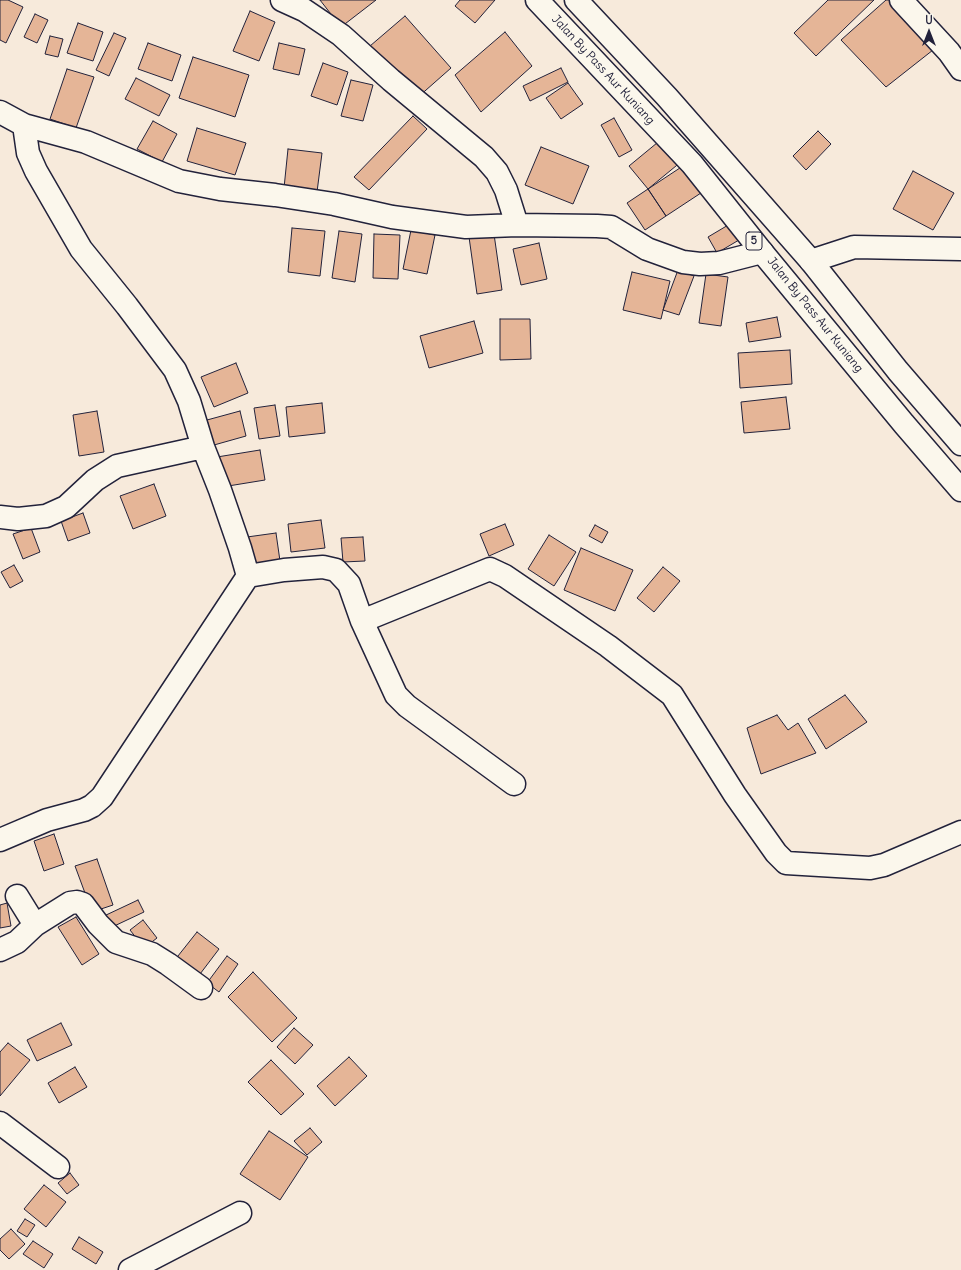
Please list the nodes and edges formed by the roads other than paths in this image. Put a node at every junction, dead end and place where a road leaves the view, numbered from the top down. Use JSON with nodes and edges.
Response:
{"nodes":[{"id":1,"x":282,"y":0,"type":"edge"},
{"id":2,"x":536,"y":0,"type":"edge"},
{"id":3,"x":575,"y":0,"type":"edge"},
{"id":4,"x":901,"y":0,"type":"edge"},
{"id":5,"x":554,"y":18,"type":"junction"},
{"id":6,"x":961,"y":69,"type":"edge"},
{"id":7,"x":0,"y":112,"type":"edge"},
{"id":8,"x":24,"y":125,"type":"junction"},
{"id":9,"x":516,"y":225,"type":"junction"},
{"id":10,"x":956,"y":244,"type":"edge"},
{"id":11,"x":762,"y":252,"type":"junction"},
{"id":12,"x":811,"y":261,"type":"junction"},
{"id":13,"x":961,"y":444,"type":"edge"},
{"id":14,"x":203,"y":447,"type":"junction"},
{"id":15,"x":961,"y":490,"type":"edge"},
{"id":16,"x":0,"y":517,"type":"edge"},
{"id":17,"x":248,"y":576,"type":"junction"},
{"id":18,"x":362,"y":621,"type":"junction"},
{"id":19,"x":514,"y":784,"type":"dead end"},
{"id":20,"x":961,"y":832,"type":"edge"},
{"id":21,"x":0,"y":840,"type":"edge"},
{"id":22,"x":16,"y":896,"type":"dead end"},
{"id":23,"x":35,"y":925,"type":"junction"},
{"id":24,"x":0,"y":950,"type":"edge"},
{"id":25,"x":201,"y":988,"type":"dead end"},
{"id":26,"x":0,"y":1124,"type":"edge"},
{"id":27,"x":58,"y":1167,"type":"dead end"},
{"id":28,"x":240,"y":1213,"type":"dead end"},
{"id":29,"x":130,"y":1270,"type":"edge"}],
"edges":[{"from":1,"to":9,"type":"main road"},
{"from":2,"to":5,"type":"main road","name":"Jalan By Pass Aur Kuniang","number":"5"},
{"from":3,"to":5,"type":"main road"},
{"from":3,"to":12,"type":"main road","number":"5"},
{"from":4,"to":6,"type":"main road"},
{"from":5,"to":11,"type":"main road","name":"Jalan By Pass Aur Kuniang","number":"5"},
{"from":7,"to":8,"type":"main road"},
{"from":8,"to":9,"type":"main road"},
{"from":8,"to":14,"type":"main road"},
{"from":9,"to":11,"type":"main road"},
{"from":10,"to":12,"type":"main road"},
{"from":11,"to":15,"type":"main road","name":"Jalan By Pass Aur Kuniang","number":"5"},
{"from":12,"to":13,"type":"main road","number":"5"},
{"from":14,"to":16,"type":"main road"},
{"from":14,"to":17,"type":"main road"},
{"from":17,"to":18,"type":"main road"},
{"from":17,"to":21,"type":"main road"},
{"from":18,"to":19,"type":"main road"},
{"from":18,"to":20,"type":"main road"},
{"from":22,"to":23,"type":"main road"},
{"from":23,"to":24,"type":"main road"},
{"from":23,"to":25,"type":"main road"},
{"from":26,"to":27,"type":"main road"},
{"from":28,"to":29,"type":"main road"}]}
